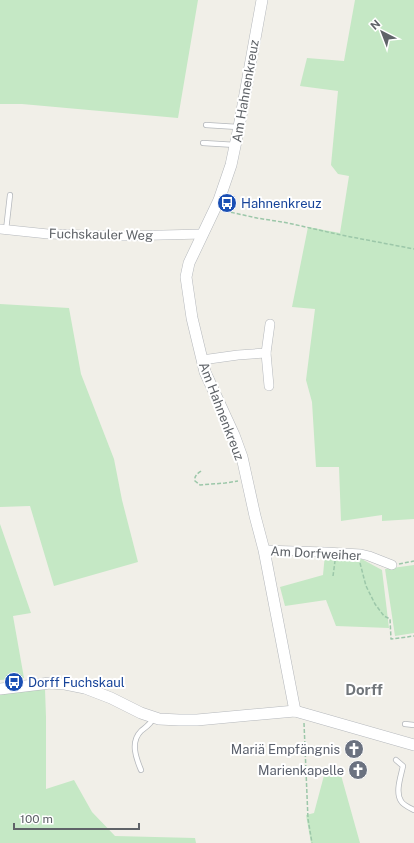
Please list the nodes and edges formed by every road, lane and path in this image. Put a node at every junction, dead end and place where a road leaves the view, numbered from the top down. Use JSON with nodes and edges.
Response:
{"nodes":[{"id":1,"x":262,"y":0,"type":"edge"},
{"id":2,"x":206,"y":125,"type":"dead end"},
{"id":3,"x":239,"y":127,"type":"junction"},
{"id":4,"x":204,"y":143,"type":"dead end"},
{"id":5,"x":236,"y":145,"type":"junction"},
{"id":6,"x":10,"y":196,"type":"dead end"},
{"id":7,"x":216,"y":208,"type":"junction"},
{"id":8,"x":3,"y":230,"type":"edge"},
{"id":9,"x":203,"y":234,"type":"junction"},
{"id":10,"x":414,"y":249,"type":"edge"},
{"id":11,"x":270,"y":324,"type":"dead end"},
{"id":12,"x":266,"y":353,"type":"junction"},
{"id":13,"x":202,"y":360,"type":"junction"},
{"id":14,"x":269,"y":386,"type":"dead end"},
{"id":15,"x":201,"y":471,"type":"dead end"},
{"id":16,"x":247,"y":479,"type":"junction"},
{"id":17,"x":264,"y":550,"type":"junction"},
{"id":18,"x":336,"y":555,"type":"dead end"},
{"id":19,"x":358,"y":557,"type":"dead end"},
{"id":20,"x":414,"y":562,"type":"edge"},
{"id":21,"x":392,"y":565,"type":"joint"},
{"id":22,"x":333,"y":576,"type":"dead end"},
{"id":23,"x":414,"y":636,"type":"edge"},
{"id":24,"x":0,"y":689,"type":"edge"},
{"id":25,"x":300,"y":712,"type":"junction"},
{"id":26,"x":154,"y":718,"type":"junction"},
{"id":27,"x":405,"y":724,"type":"dead end"},
{"id":28,"x":414,"y":725,"type":"edge"},
{"id":29,"x":414,"y":745,"type":"edge"},
{"id":30,"x":396,"y":760,"type":"dead end"},
{"id":31,"x":141,"y":770,"type":"dead end"},
{"id":32,"x":414,"y":810,"type":"edge"},
{"id":33,"x":312,"y":843,"type":"edge"}],
"edges":[{"from":1,"to":3,"type":"street","name":"Am Hahnenkreuz"},
{"from":2,"to":3,"type":"lane"},
{"from":3,"to":5,"type":"street","name":"Am Hahnenkreuz"},
{"from":4,"to":5,"type":"lane"},
{"from":5,"to":7,"type":"street","name":"Am Hahnenkreuz"},
{"from":6,"to":8,"type":"lane"},
{"from":7,"to":9,"type":"street","name":"Am Hahnenkreuz"},
{"from":7,"to":10,"type":"path"},
{"from":8,"to":9,"type":"street","name":"Fuchskauler Weg"},
{"from":9,"to":13,"type":"street","name":"Am Hahnenkreuz"},
{"from":11,"to":12,"type":"street"},
{"from":12,"to":13,"type":"street"},
{"from":12,"to":14,"type":"street"},
{"from":13,"to":16,"type":"street","name":"Am Hahnenkreuz"},
{"from":15,"to":16,"type":"path"},
{"from":16,"to":17,"type":"street","name":"Am Hahnenkreuz"},
{"from":17,"to":21,"type":"street","name":"Am Dorfweiher"},
{"from":17,"to":25,"type":"street","name":"Am Hahnenkreuz"},
{"from":18,"to":22,"type":"path"},
{"from":19,"to":23,"type":"path"},
{"from":20,"to":21,"type":"path"},
{"from":24,"to":26,"type":"street"},
{"from":25,"to":26,"type":"street"},
{"from":25,"to":29,"type":"street"},
{"from":25,"to":33,"type":"path"},
{"from":26,"to":31,"type":"lane"},
{"from":27,"to":28,"type":"lane"},
{"from":30,"to":32,"type":"lane"}]}
